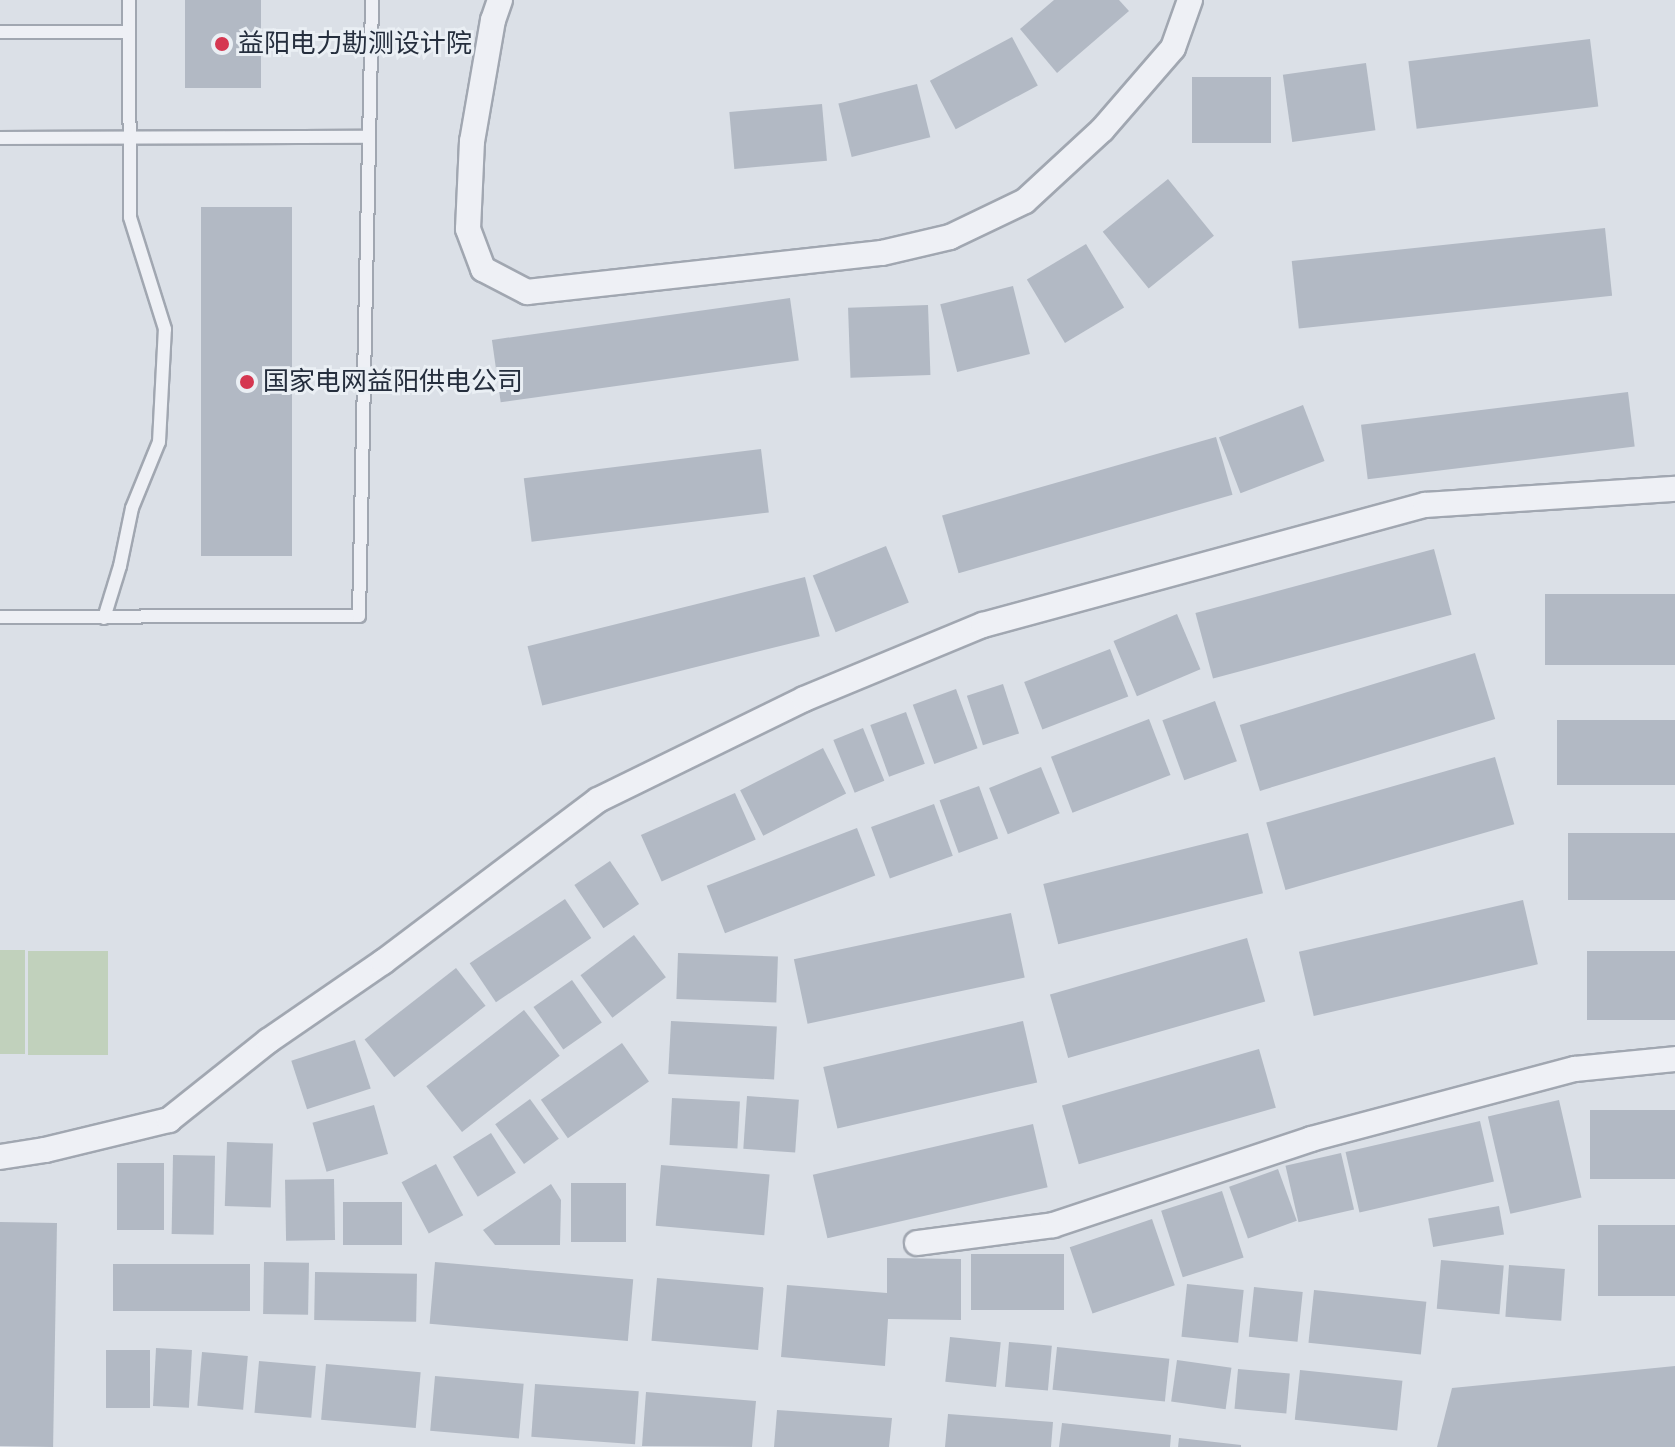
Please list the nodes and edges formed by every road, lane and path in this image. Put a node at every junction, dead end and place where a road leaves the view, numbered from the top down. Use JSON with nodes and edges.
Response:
{"nodes":[{"id":1,"x":129,"y":0,"type":"edge"},
{"id":2,"x":372,"y":0,"type":"edge"},
{"id":3,"x":500,"y":0,"type":"edge"},
{"id":4,"x":1190,"y":0,"type":"edge"},
{"id":5,"x":0,"y":32,"type":"edge"},
{"id":6,"x":129,"y":32,"type":"junction"},
{"id":7,"x":128,"y":137,"type":"junction"},
{"id":8,"x":369,"y":137,"type":"junction"},
{"id":9,"x":0,"y":138,"type":"edge"},
{"id":10,"x":1675,"y":489,"type":"edge"},
{"id":11,"x":0,"y":617,"type":"edge"},
{"id":12,"x":104,"y":618,"type":"junction"},
{"id":13,"x":1675,"y":1059,"type":"edge"},
{"id":14,"x":0,"y":1157,"type":"edge"},
{"id":15,"x":917,"y":1243,"type":"dead end"}],
"edges":[{"from":1,"to":6,"type":"lane"},
{"from":2,"to":8,"type":"lane"},
{"from":3,"to":4,"type":"street"},
{"from":5,"to":6,"type":"lane"},
{"from":6,"to":7,"type":"lane"},
{"from":7,"to":8,"type":"lane"},
{"from":7,"to":9,"type":"lane"},
{"from":7,"to":12,"type":"lane"},
{"from":8,"to":12,"type":"lane"},
{"from":10,"to":14,"type":"street"},
{"from":11,"to":12,"type":"lane"},
{"from":13,"to":15,"type":"street"}]}
